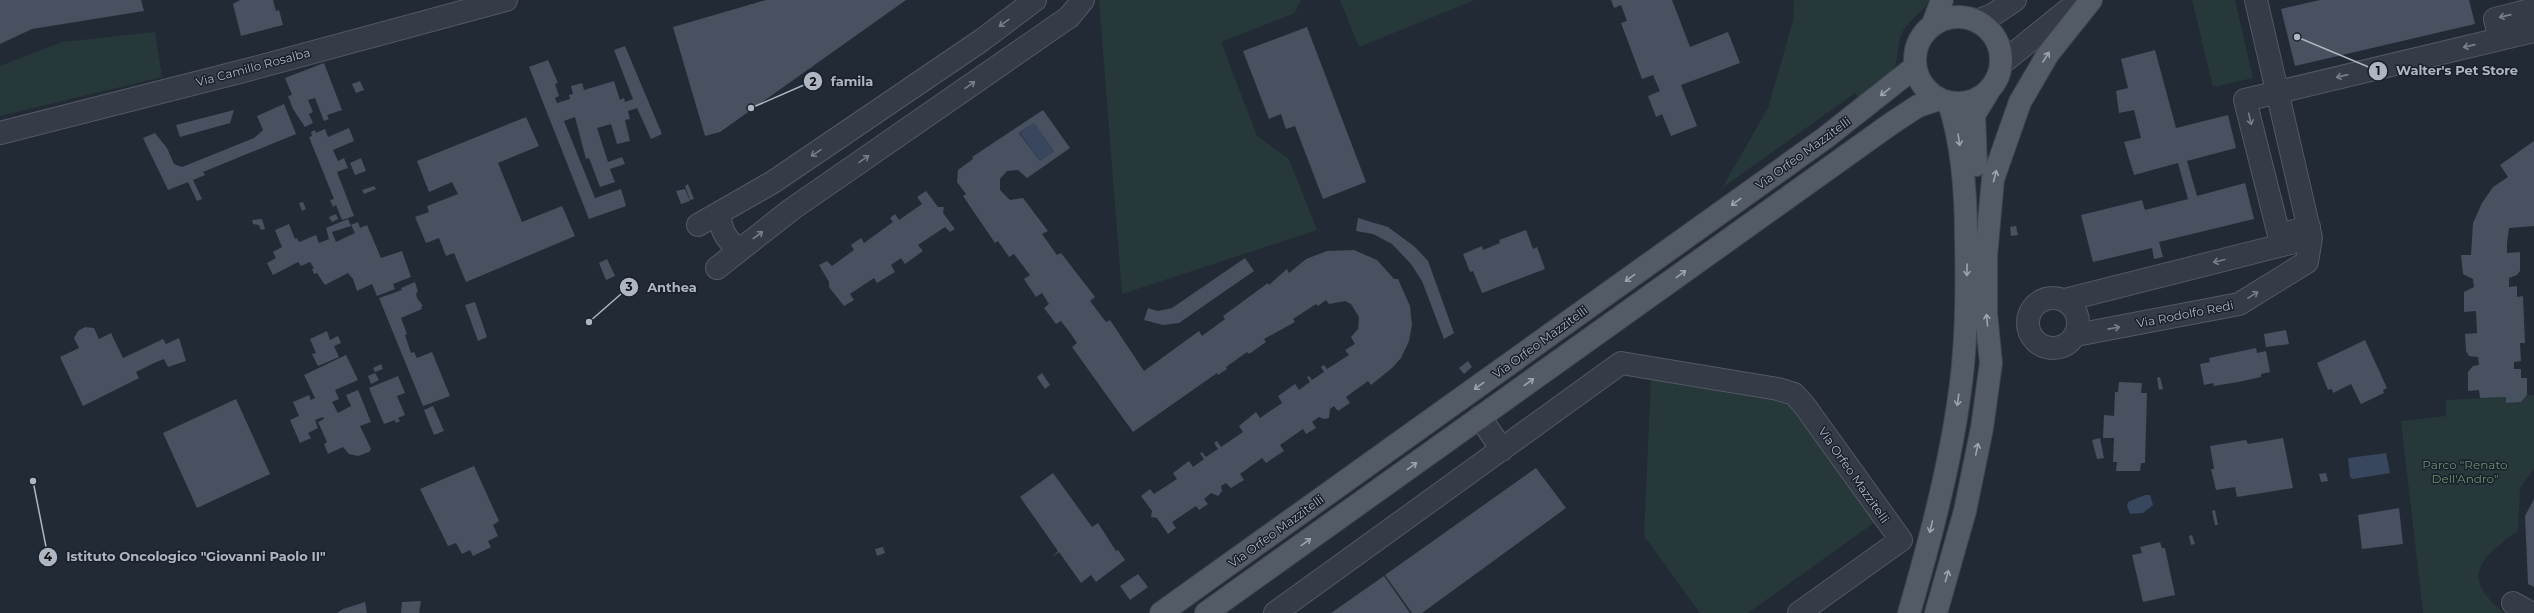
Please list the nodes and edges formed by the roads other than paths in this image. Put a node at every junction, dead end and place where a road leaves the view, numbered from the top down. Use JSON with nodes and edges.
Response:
{"nodes":[{"id":1,"x":506,"y":0,"type":"edge"},
{"id":2,"x":1035,"y":0,"type":"edge"},
{"id":3,"x":1083,"y":0,"type":"edge"},
{"id":4,"x":1942,"y":0,"type":"edge"},
{"id":5,"x":1952,"y":0,"type":"edge"},
{"id":6,"x":2015,"y":0,"type":"edge"},
{"id":7,"x":2080,"y":0,"type":"edge"},
{"id":8,"x":2091,"y":0,"type":"edge"},
{"id":9,"x":2256,"y":0,"type":"edge"},
{"id":10,"x":2534,"y":9,"type":"edge"},
{"id":11,"x":1972,"y":20,"type":"junction"},
{"id":12,"x":1934,"y":24,"type":"junction"},
{"id":13,"x":2534,"y":31,"type":"edge"},
{"id":14,"x":2500,"y":39,"type":"junction"},
{"id":15,"x":982,"y":40,"type":"junction"},
{"id":16,"x":2001,"y":64,"type":"junction"},
{"id":17,"x":999,"y":65,"type":"junction"},
{"id":18,"x":1915,"y":67,"type":"junction"},
{"id":19,"x":2277,"y":91,"type":"junction"},
{"id":20,"x":1988,"y":92,"type":"junction"},
{"id":21,"x":1944,"y":101,"type":"junction"},
{"id":22,"x":886,"y":106,"type":"junction"},
{"id":23,"x":904,"y":131,"type":"junction"},
{"id":24,"x":0,"y":133,"type":"edge"},
{"id":25,"x":773,"y":182,"type":"junction"},
{"id":26,"x":792,"y":209,"type":"junction"},
{"id":27,"x":719,"y":213,"type":"junction"},
{"id":28,"x":698,"y":225,"type":"dead end"},
{"id":29,"x":2310,"y":232,"type":"junction"},
{"id":30,"x":738,"y":249,"type":"junction"},
{"id":31,"x":1986,"y":256,"type":"junction"},
{"id":32,"x":716,"y":268,"type":"dead end"},
{"id":33,"x":2065,"y":300,"type":"junction"},
{"id":34,"x":2076,"y":335,"type":"junction"},
{"id":35,"x":1480,"y":417,"type":"junction"},
{"id":36,"x":1502,"y":450,"type":"junction"},
{"id":37,"x":1263,"y":540,"type":"junction"},
{"id":38,"x":1279,"y":561,"type":"junction"},
{"id":39,"x":1222,"y":569,"type":"junction"},
{"id":40,"x":1238,"y":590,"type":"junction"},
{"id":41,"x":1161,"y":613,"type":"edge"},
{"id":42,"x":1206,"y":613,"type":"edge"},
{"id":43,"x":1275,"y":613,"type":"edge"},
{"id":44,"x":1799,"y":613,"type":"edge"},
{"id":45,"x":1909,"y":613,"type":"edge"},
{"id":46,"x":1936,"y":613,"type":"edge"}],
"edges":[{"from":1,"to":24,"type":"street","name":"Via Camillo Rosalba"},
{"from":2,"to":15,"type":"street","one_way":true},
{"from":3,"to":17,"type":"street"},
{"from":4,"to":12,"type":"main road"},
{"from":5,"to":11,"type":"main road"},
{"from":6,"to":11,"type":"street"},
{"from":7,"to":16,"type":"street"},
{"from":31,"to":8,"type":"main road","one_way":true},
{"from":9,"to":19,"type":"street","name":"Via Rodolfo Redi"},
{"from":10,"to":14,"type":"street","one_way":true},
{"from":11,"to":12,"type":"main road"},
{"from":11,"to":16,"type":"main road"},
{"from":12,"to":18,"type":"main road"},
{"from":13,"to":14,"type":"street"},
{"from":14,"to":19,"type":"street","one_way":true},
{"from":15,"to":17,"type":"street"},
{"from":15,"to":22,"type":"street"},
{"from":16,"to":20,"type":"main road"},
{"from":23,"to":17,"type":"street","one_way":true},
{"from":18,"to":21,"type":"main road"},
{"from":18,"to":37,"type":"main road","name":"Via Orfeo Mazzitelli","one_way":true},
{"from":19,"to":29,"type":"street","name":"Via Rodolfo Redi"},
{"from":19,"to":29,"type":"street","one_way":true},
{"from":20,"to":21,"type":"main road"},
{"from":20,"to":31,"type":"main road"},
{"from":35,"to":21,"type":"main road","one_way":true},
{"from":21,"to":45,"type":"main road","one_way":true},
{"from":22,"to":23,"type":"street"},
{"from":22,"to":25,"type":"street","one_way":true},
{"from":26,"to":23,"type":"street","one_way":true},
{"from":25,"to":26,"type":"street"},
{"from":25,"to":27,"type":"street"},
{"from":30,"to":26,"type":"street","one_way":true},
{"from":27,"to":28,"type":"street"},
{"from":27,"to":30,"type":"street"},
{"from":29,"to":33,"type":"street","name":"Via Rodolfo Redi","one_way":true},
{"from":34,"to":29,"type":"street","name":"Via Rodolfo Redi","one_way":true},
{"from":30,"to":32,"type":"street"},
{"from":46,"to":31,"type":"main road","one_way":true},
{"from":33,"to":34,"type":"street"},
{"from":33,"to":34,"type":"street","name":"Via Rodolfo Redi"},
{"from":35,"to":36,"type":"street"},
{"from":38,"to":35,"type":"main road","one_way":true},
{"from":36,"to":43,"type":"street","name":"Via Orfeo Mazzitelli"},
{"from":36,"to":44,"type":"street","name":"Via Orfeo Mazzitelli"},
{"from":37,"to":38,"type":"main road"},
{"from":37,"to":39,"type":"main road","name":"Via Orfeo Mazzitelli"},
{"from":38,"to":40,"type":"main road"},
{"from":39,"to":40,"type":"main road"},
{"from":39,"to":41,"type":"main road","name":"Via Orfeo Mazzitelli"},
{"from":40,"to":42,"type":"main road"}]}
